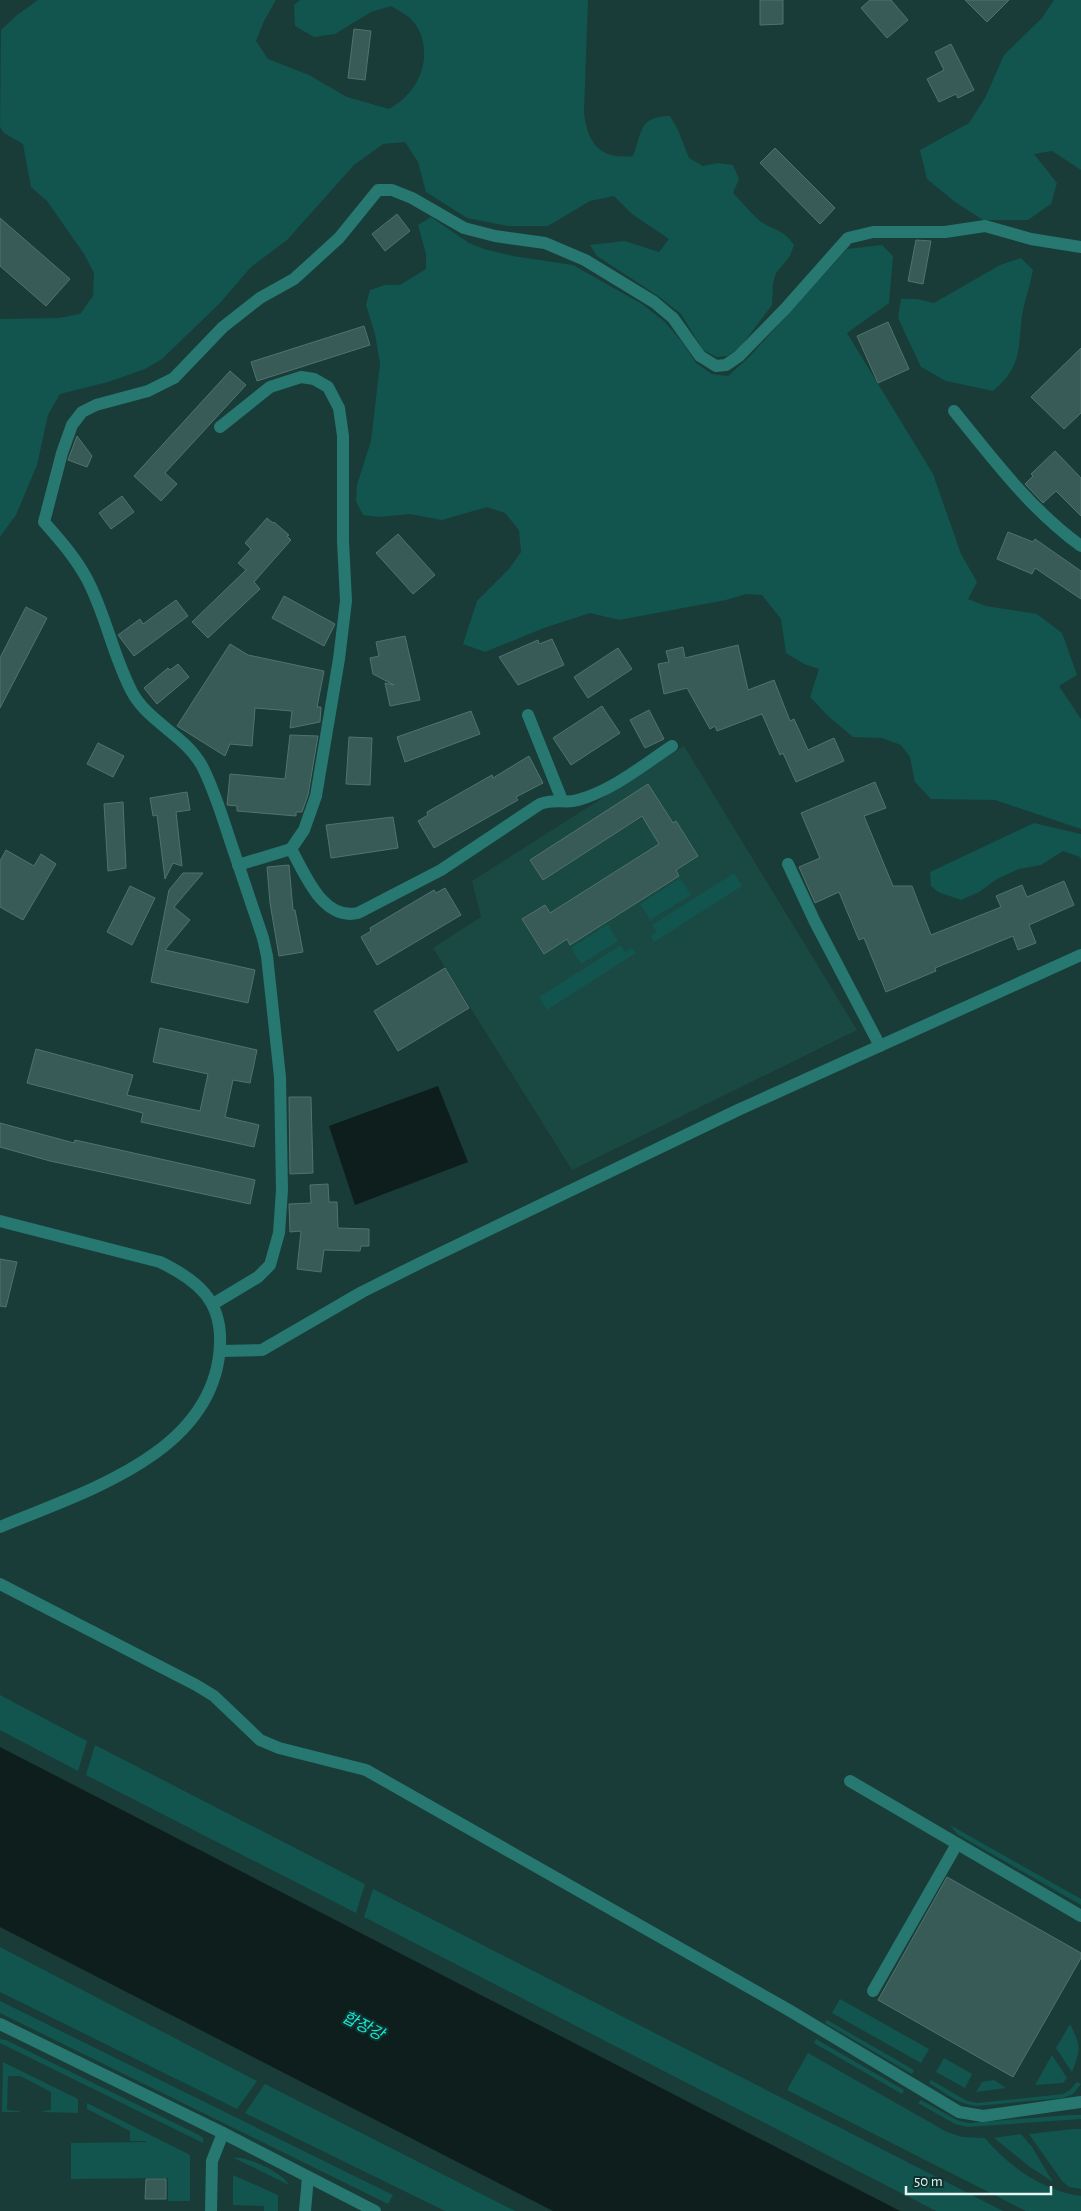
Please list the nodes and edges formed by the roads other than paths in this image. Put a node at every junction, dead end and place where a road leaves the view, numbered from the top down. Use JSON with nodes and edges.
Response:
{"nodes":[{"id":1,"x":1081,"y":247,"type":"edge"},
{"id":2,"x":954,"y":410,"type":"dead end"},
{"id":3,"x":220,"y":427,"type":"dead end"},
{"id":4,"x":1081,"y":546,"type":"edge"},
{"id":5,"x":528,"y":715,"type":"dead end"},
{"id":6,"x":672,"y":746,"type":"dead end"},
{"id":7,"x":562,"y":800,"type":"junction"},
{"id":8,"x":291,"y":849,"type":"junction"},
{"id":9,"x":788,"y":864,"type":"dead end"},
{"id":10,"x":238,"y":865,"type":"junction"},
{"id":11,"x":1081,"y":955,"type":"edge"},
{"id":12,"x":880,"y":1046,"type":"junction"},
{"id":13,"x":0,"y":1221,"type":"edge"},
{"id":14,"x":213,"y":1304,"type":"junction"},
{"id":15,"x":220,"y":1351,"type":"junction"},
{"id":16,"x":0,"y":1527,"type":"edge"},
{"id":17,"x":0,"y":1584,"type":"edge"},
{"id":18,"x":850,"y":1781,"type":"dead end"},
{"id":19,"x":957,"y":1844,"type":"junction"},
{"id":20,"x":1081,"y":1916,"type":"edge"},
{"id":21,"x":873,"y":1991,"type":"dead end"},
{"id":22,"x":0,"y":2024,"type":"edge"},
{"id":23,"x":1081,"y":2102,"type":"edge"},
{"id":24,"x":223,"y":2133,"type":"junction"},
{"id":25,"x":308,"y":2177,"type":"junction"},
{"id":26,"x":211,"y":2211,"type":"edge"},
{"id":27,"x":305,"y":2211,"type":"edge"},
{"id":28,"x":375,"y":2211,"type":"edge"}],
"edges":[{"from":1,"to":10,"type":"street"},
{"from":2,"to":4,"type":"street"},
{"from":3,"to":8,"type":"street"},
{"from":5,"to":7,"type":"street"},
{"from":6,"to":7,"type":"street"},
{"from":7,"to":8,"type":"street"},
{"from":8,"to":10,"type":"street"},
{"from":9,"to":12,"type":"street"},
{"from":10,"to":14,"type":"street"},
{"from":11,"to":12,"type":"street"},
{"from":12,"to":15,"type":"street"},
{"from":13,"to":14,"type":"street"},
{"from":14,"to":15,"type":"street"},
{"from":15,"to":16,"type":"street"},
{"from":17,"to":23,"type":"street"},
{"from":18,"to":19,"type":"street"},
{"from":19,"to":20,"type":"street"},
{"from":19,"to":21,"type":"street"},
{"from":22,"to":24,"type":"street"},
{"from":24,"to":25,"type":"street"},
{"from":24,"to":26,"type":"street"},
{"from":25,"to":27,"type":"street"},
{"from":25,"to":28,"type":"street"}]}
